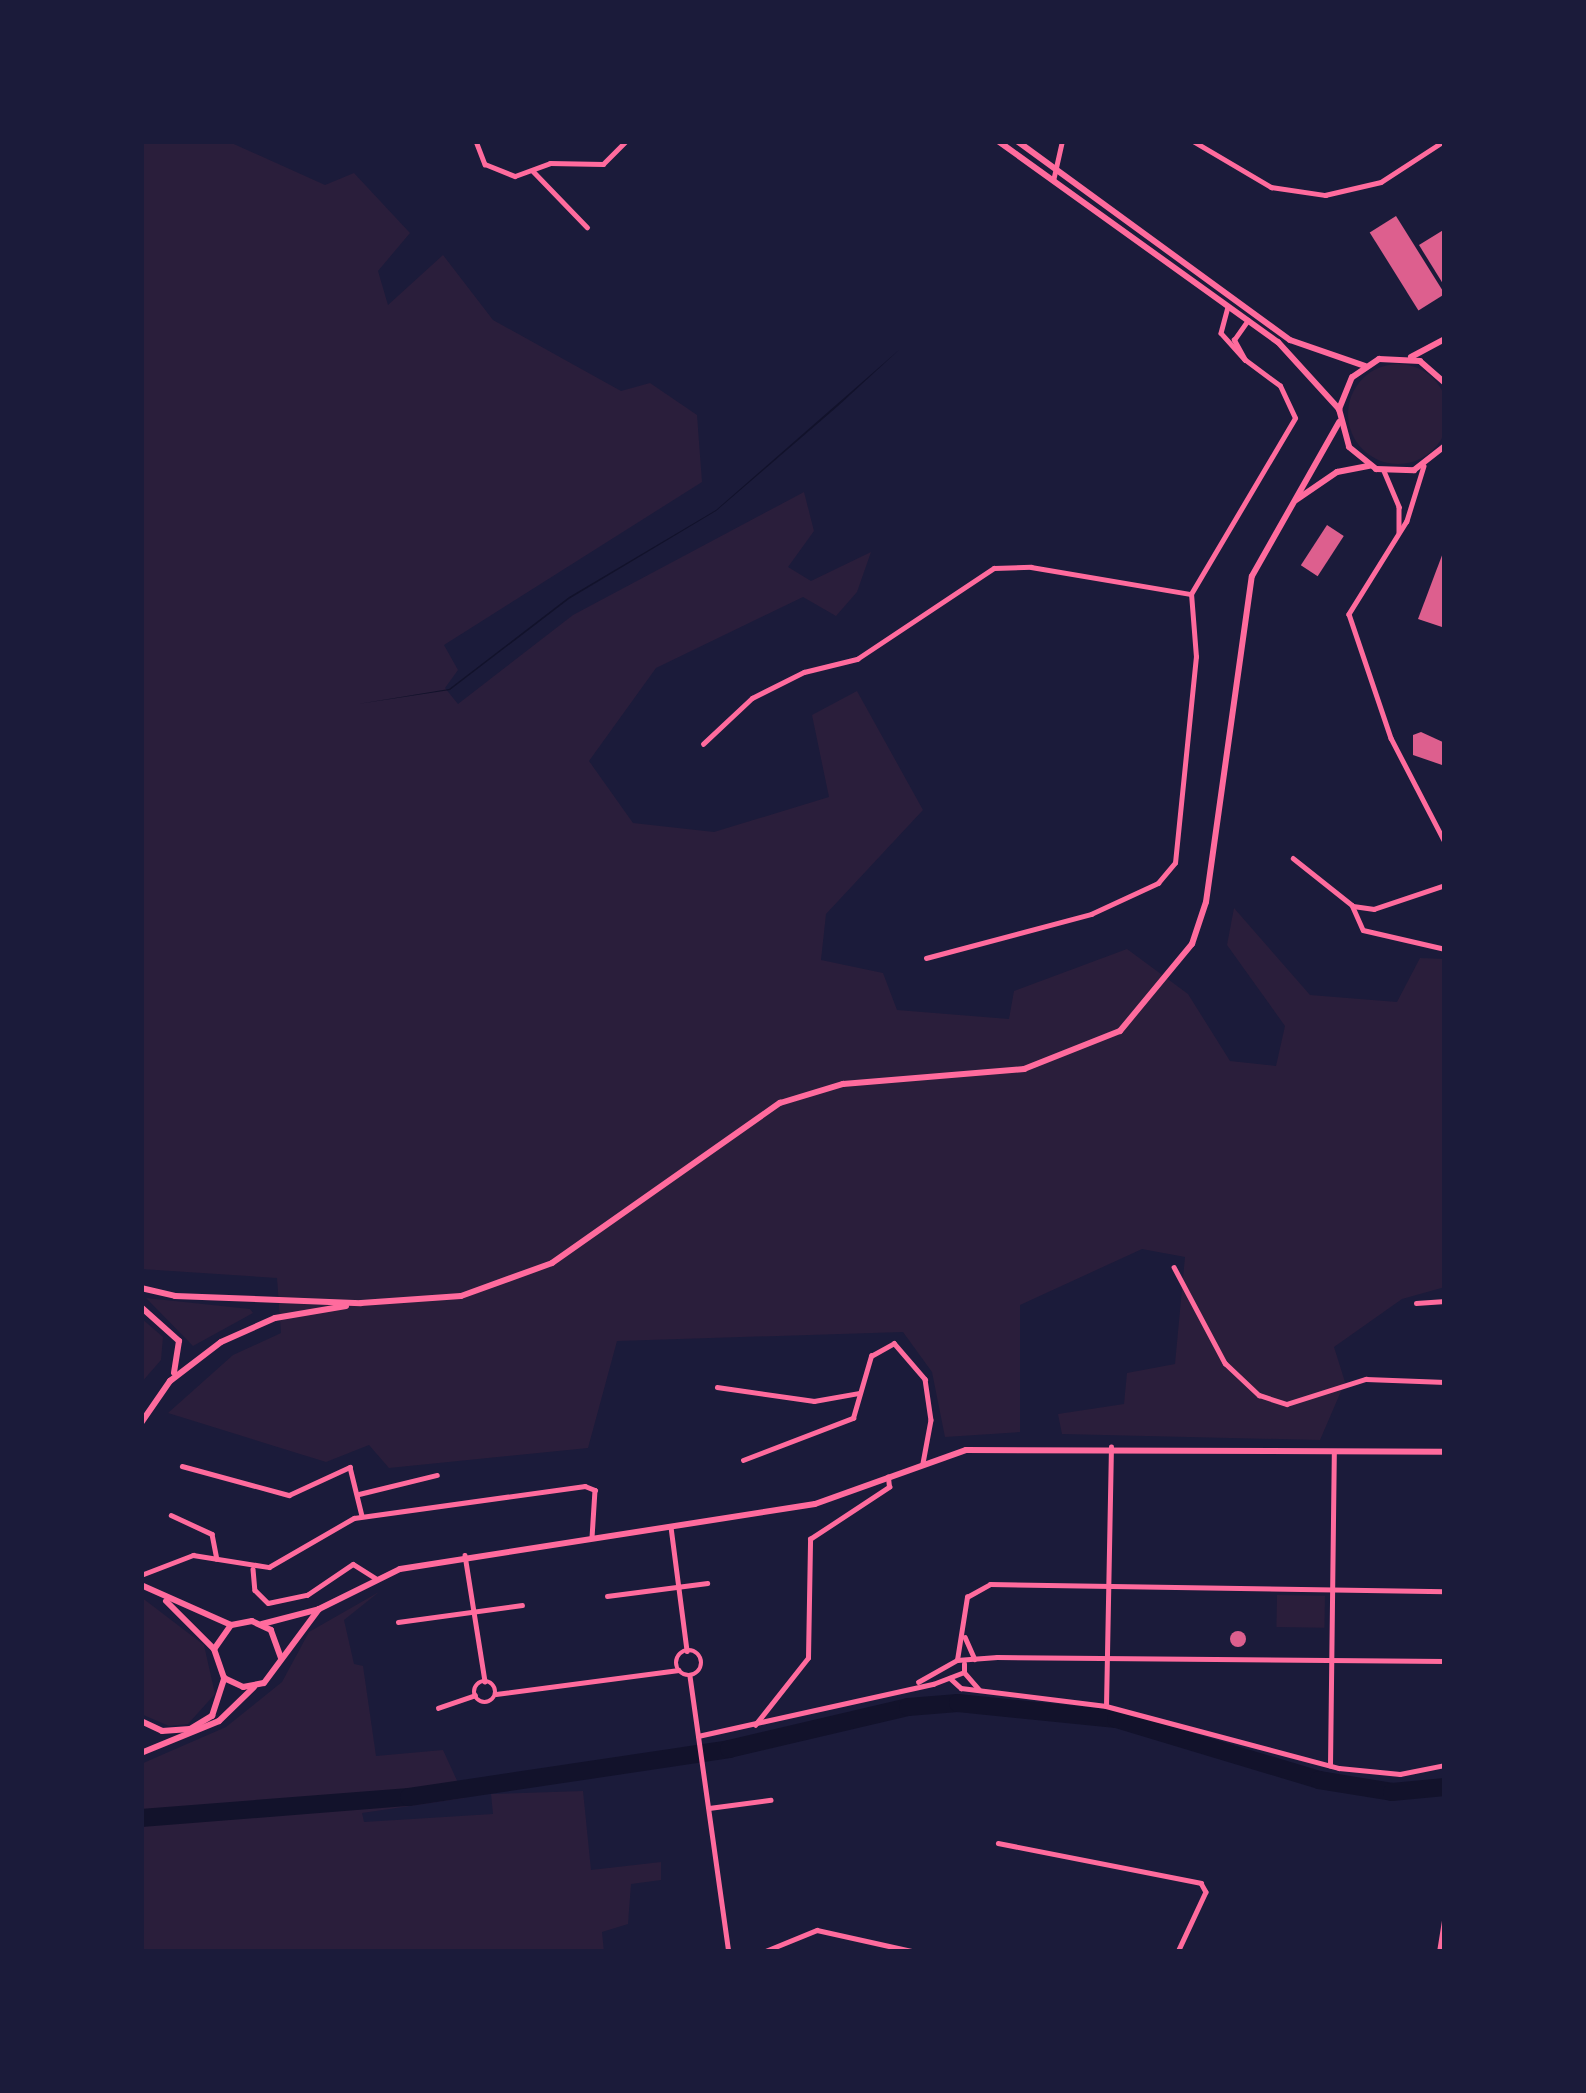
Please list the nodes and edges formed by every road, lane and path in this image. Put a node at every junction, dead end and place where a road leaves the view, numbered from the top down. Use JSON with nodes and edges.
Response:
{"nodes":[{"id":1,"x":476,"y":141,"type":"edge"},
{"id":2,"x":626,"y":141,"type":"edge"},
{"id":3,"x":998,"y":141,"type":"edge"},
{"id":4,"x":1017,"y":141,"type":"edge"},
{"id":5,"x":1063,"y":141,"type":"edge"},
{"id":6,"x":1193,"y":141,"type":"edge"},
{"id":7,"x":1444,"y":141,"type":"edge"},
{"id":8,"x":1055,"y":168,"type":"junction"},
{"id":9,"x":532,"y":171,"type":"junction"},
{"id":10,"x":1050,"y":178,"type":"junction"},
{"id":11,"x":587,"y":226,"type":"dead end"},
{"id":12,"x":1228,"y":307,"type":"junction"},
{"id":13,"x":1254,"y":313,"type":"junction"},
{"id":14,"x":1247,"y":321,"type":"junction"},
{"id":15,"x":1445,"y":339,"type":"edge"},
{"id":16,"x":1408,"y":358,"type":"junction"},
{"id":17,"x":1245,"y":360,"type":"junction"},
{"id":18,"x":1365,"y":366,"type":"junction"},
{"id":19,"x":1445,"y":383,"type":"edge"},
{"id":20,"x":1339,"y":409,"type":"junction"},
{"id":21,"x":1339,"y":422,"type":"junction"},
{"id":22,"x":1443,"y":451,"type":"edge"},
{"id":23,"x":1370,"y":466,"type":"junction"},
{"id":24,"x":1424,"y":466,"type":"junction"},
{"id":25,"x":1384,"y":471,"type":"junction"},
{"id":26,"x":1289,"y":506,"type":"junction"},
{"id":27,"x":1399,"y":532,"type":"junction"},
{"id":28,"x":1191,"y":594,"type":"junction"},
{"id":29,"x":703,"y":744,"type":"dead end"},
{"id":30,"x":1445,"y":842,"type":"edge"},
{"id":31,"x":1293,"y":858,"type":"dead end"},
{"id":32,"x":1445,"y":885,"type":"edge"},
{"id":33,"x":1352,"y":905,"type":"junction"},
{"id":34,"x":1445,"y":950,"type":"edge"},
{"id":35,"x":926,"y":958,"type":"dead end"},
{"id":36,"x":1174,"y":1267,"type":"dead end"},
{"id":37,"x":141,"y":1288,"type":"edge"},
{"id":38,"x":1445,"y":1301,"type":"edge"},
{"id":39,"x":1416,"y":1303,"type":"dead end"},
{"id":40,"x":361,"y":1304,"type":"junction"},
{"id":41,"x":141,"y":1307,"type":"edge"},
{"id":42,"x":170,"y":1381,"type":"junction"},
{"id":43,"x":1445,"y":1382,"type":"edge"},
{"id":44,"x":717,"y":1387,"type":"dead end"},
{"id":45,"x":859,"y":1393,"type":"junction"},
{"id":46,"x":141,"y":1423,"type":"edge"},
{"id":47,"x":1111,"y":1447,"type":"junction"},
{"id":48,"x":1334,"y":1451,"type":"junction"},
{"id":49,"x":1445,"y":1452,"type":"edge"},
{"id":50,"x":743,"y":1460,"type":"dead end"},
{"id":51,"x":922,"y":1462,"type":"junction"},
{"id":52,"x":182,"y":1466,"type":"dead end"},
{"id":53,"x":437,"y":1475,"type":"dead end"},
{"id":54,"x":888,"y":1477,"type":"junction"},
{"id":55,"x":359,"y":1494,"type":"junction"},
{"id":56,"x":171,"y":1515,"type":"dead end"},
{"id":57,"x":362,"y":1516,"type":"junction"},
{"id":58,"x":671,"y":1527,"type":"junction"},
{"id":59,"x":592,"y":1538,"type":"junction"},
{"id":60,"x":465,"y":1555,"type":"junction"},
{"id":61,"x":217,"y":1559,"type":"junction"},
{"id":62,"x":254,"y":1569,"type":"junction"},
{"id":63,"x":141,"y":1575,"type":"edge"},
{"id":64,"x":377,"y":1579,"type":"junction"},
{"id":65,"x":707,"y":1583,"type":"dead end"},
{"id":66,"x":1108,"y":1584,"type":"junction"},
{"id":67,"x":141,"y":1586,"type":"edge"},
{"id":68,"x":679,"y":1586,"type":"junction"},
{"id":69,"x":1332,"y":1589,"type":"junction"},
{"id":70,"x":1445,"y":1591,"type":"edge"},
{"id":71,"x":155,"y":1593,"type":"junction"},
{"id":72,"x":608,"y":1596,"type":"dead end"},
{"id":73,"x":522,"y":1605,"type":"dead end"},
{"id":74,"x":320,"y":1609,"type":"junction"},
{"id":75,"x":474,"y":1612,"type":"junction"},
{"id":76,"x":398,"y":1622,"type":"dead end"},
{"id":77,"x":262,"y":1624,"type":"junction"},
{"id":78,"x":231,"y":1625,"type":"junction"},
{"id":79,"x":964,"y":1635,"type":"junction"},
{"id":80,"x":214,"y":1649,"type":"junction"},
{"id":81,"x":687,"y":1651,"type":"junction"},
{"id":82,"x":281,"y":1658,"type":"junction"},
{"id":83,"x":976,"y":1659,"type":"junction"},
{"id":84,"x":1107,"y":1659,"type":"junction"},
{"id":85,"x":1330,"y":1660,"type":"junction"},
{"id":86,"x":1445,"y":1661,"type":"edge"},
{"id":87,"x":962,"y":1665,"type":"junction"},
{"id":88,"x":678,"y":1670,"type":"junction"},
{"id":89,"x":690,"y":1676,"type":"junction"},
{"id":90,"x":224,"y":1678,"type":"junction"},
{"id":91,"x":950,"y":1678,"type":"junction"},
{"id":92,"x":485,"y":1681,"type":"junction"},
{"id":93,"x":918,"y":1682,"type":"junction"},
{"id":94,"x":254,"y":1687,"type":"junction"},
{"id":95,"x":979,"y":1689,"type":"junction"},
{"id":96,"x":496,"y":1694,"type":"junction"},
{"id":97,"x":475,"y":1695,"type":"junction"},
{"id":98,"x":1106,"y":1706,"type":"junction"},
{"id":99,"x":438,"y":1708,"type":"dead end"},
{"id":100,"x":141,"y":1721,"type":"edge"},
{"id":101,"x":755,"y":1725,"type":"junction"},
{"id":102,"x":699,"y":1739,"type":"junction"},
{"id":103,"x":141,"y":1753,"type":"edge"},
{"id":104,"x":1445,"y":1765,"type":"edge"},
{"id":105,"x":1330,"y":1766,"type":"junction"},
{"id":106,"x":770,"y":1800,"type":"dead end"},
{"id":107,"x":709,"y":1808,"type":"junction"},
{"id":108,"x":998,"y":1843,"type":"dead end"},
{"id":109,"x":1445,"y":1913,"type":"edge"},
{"id":110,"x":888,"y":1948,"type":"edge"},
{"id":111,"x":729,"y":1952,"type":"edge"},
{"id":112,"x":763,"y":1952,"type":"edge"},
{"id":113,"x":916,"y":1952,"type":"edge"},
{"id":114,"x":934,"y":1952,"type":"edge"},
{"id":115,"x":956,"y":1952,"type":"edge"},
{"id":116,"x":1178,"y":1952,"type":"edge"},
{"id":117,"x":1439,"y":1952,"type":"edge"}],
"edges":[{"from":1,"to":9,"type":"street"},
{"from":2,"to":9,"type":"street"},
{"from":3,"to":10,"type":"main road"},
{"from":4,"to":8,"type":"main road"},
{"from":5,"to":8,"type":"street"},
{"from":6,"to":7,"type":"street"},
{"from":8,"to":10,"type":"street"},
{"from":8,"to":13,"type":"main road"},
{"from":9,"to":11,"type":"street"},
{"from":10,"to":12,"type":"main road"},
{"from":12,"to":14,"type":"main road"},
{"from":12,"to":17,"type":"street"},
{"from":13,"to":14,"type":"street"},
{"from":13,"to":18,"type":"main road"},
{"from":14,"to":17,"type":"street"},
{"from":14,"to":20,"type":"main road"},
{"from":15,"to":16,"type":"main road"},
{"from":16,"to":18,"type":"main road"},
{"from":16,"to":19,"type":"main road"},
{"from":17,"to":28,"type":"street"},
{"from":18,"to":20,"type":"main road"},
{"from":20,"to":21,"type":"main road"},
{"from":21,"to":23,"type":"main road"},
{"from":21,"to":26,"type":"main road"},
{"from":22,"to":24,"type":"main road"},
{"from":23,"to":25,"type":"main road"},
{"from":23,"to":26,"type":"main road"},
{"from":24,"to":25,"type":"main road"},
{"from":24,"to":27,"type":"street"},
{"from":25,"to":27,"type":"street"},
{"from":26,"to":40,"type":"main road"},
{"from":27,"to":30,"type":"street"},
{"from":28,"to":29,"type":"street"},
{"from":28,"to":35,"type":"street"},
{"from":31,"to":33,"type":"street"},
{"from":32,"to":33,"type":"street"},
{"from":33,"to":34,"type":"street"},
{"from":36,"to":43,"type":"street"},
{"from":37,"to":40,"type":"main road"},
{"from":38,"to":39,"type":"street"},
{"from":40,"to":42,"type":"main road"},
{"from":41,"to":42,"type":"main road"},
{"from":42,"to":46,"type":"main road"},
{"from":44,"to":45,"type":"street"},
{"from":45,"to":50,"type":"street"},
{"from":45,"to":51,"type":"street"},
{"from":47,"to":48,"type":"main road"},
{"from":47,"to":51,"type":"main road"},
{"from":47,"to":66,"type":"street"},
{"from":48,"to":49,"type":"main road"},
{"from":48,"to":69,"type":"street"},
{"from":51,"to":54,"type":"main road"},
{"from":52,"to":55,"type":"street"},
{"from":53,"to":55,"type":"street"},
{"from":54,"to":58,"type":"main road"},
{"from":54,"to":101,"type":"street"},
{"from":55,"to":57,"type":"street"},
{"from":56,"to":61,"type":"street"},
{"from":57,"to":59,"type":"street"},
{"from":57,"to":62,"type":"street"},
{"from":58,"to":59,"type":"main road"},
{"from":58,"to":68,"type":"street"},
{"from":59,"to":60,"type":"main road"},
{"from":60,"to":64,"type":"main road"},
{"from":60,"to":75,"type":"street"},
{"from":61,"to":62,"type":"street"},
{"from":61,"to":63,"type":"street"},
{"from":62,"to":64,"type":"street"},
{"from":64,"to":74,"type":"main road"},
{"from":65,"to":68,"type":"street"},
{"from":66,"to":69,"type":"street"},
{"from":66,"to":79,"type":"street"},
{"from":66,"to":84,"type":"street"},
{"from":67,"to":71,"type":"main road"},
{"from":68,"to":72,"type":"street"},
{"from":68,"to":81,"type":"street"},
{"from":69,"to":70,"type":"street"},
{"from":69,"to":85,"type":"street"},
{"from":71,"to":78,"type":"main road"},
{"from":71,"to":80,"type":"main road"},
{"from":73,"to":75,"type":"street"},
{"from":74,"to":77,"type":"main road"},
{"from":74,"to":82,"type":"main road"},
{"from":75,"to":76,"type":"street"},
{"from":75,"to":92,"type":"street"},
{"from":77,"to":78,"type":"main road"},
{"from":77,"to":82,"type":"main road"},
{"from":78,"to":80,"type":"main road"},
{"from":79,"to":83,"type":"street"},
{"from":79,"to":87,"type":"street"},
{"from":80,"to":90,"type":"main road"},
{"from":81,"to":88,"type":"street"},
{"from":81,"to":89,"type":"street"},
{"from":82,"to":94,"type":"main road"},
{"from":83,"to":84,"type":"street"},
{"from":83,"to":87,"type":"street"},
{"from":84,"to":85,"type":"street"},
{"from":84,"to":98,"type":"street"},
{"from":85,"to":86,"type":"street"},
{"from":85,"to":105,"type":"street"},
{"from":87,"to":91,"type":"street"},
{"from":87,"to":93,"type":"street"},
{"from":87,"to":95,"type":"street"},
{"from":88,"to":89,"type":"street"},
{"from":88,"to":96,"type":"street"},
{"from":89,"to":102,"type":"street"},
{"from":90,"to":94,"type":"main road"},
{"from":90,"to":100,"type":"main road"},
{"from":91,"to":93,"type":"street"},
{"from":91,"to":95,"type":"street"},
{"from":92,"to":96,"type":"street"},
{"from":92,"to":97,"type":"street"},
{"from":93,"to":101,"type":"street"},
{"from":94,"to":103,"type":"main road"},
{"from":95,"to":98,"type":"street"},
{"from":96,"to":97,"type":"street"},
{"from":97,"to":99,"type":"street"},
{"from":98,"to":105,"type":"street"},
{"from":101,"to":102,"type":"street"},
{"from":102,"to":107,"type":"street"},
{"from":104,"to":105,"type":"street"},
{"from":106,"to":107,"type":"street"},
{"from":107,"to":111,"type":"street"},
{"from":108,"to":116,"type":"street"},
{"from":109,"to":117,"type":"street"},
{"from":110,"to":112,"type":"street"},
{"from":110,"to":113,"type":"street"},
{"from":114,"to":115,"type":"street"}]}
